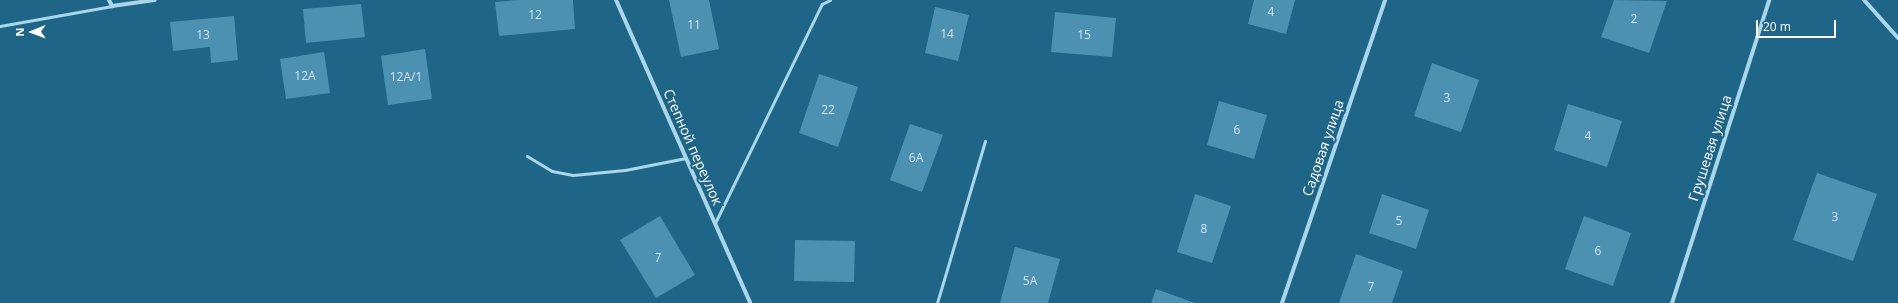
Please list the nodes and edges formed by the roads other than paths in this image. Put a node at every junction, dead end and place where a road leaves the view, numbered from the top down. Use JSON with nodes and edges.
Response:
{"nodes":[{"id":1,"x":109,"y":0,"type":"edge"},
{"id":2,"x":155,"y":0,"type":"edge"},
{"id":3,"x":616,"y":0,"type":"edge"},
{"id":4,"x":830,"y":0,"type":"edge"},
{"id":5,"x":1384,"y":0,"type":"edge"},
{"id":6,"x":1769,"y":0,"type":"edge"},
{"id":7,"x":1864,"y":0,"type":"edge"},
{"id":8,"x":112,"y":6,"type":"junction"},
{"id":9,"x":0,"y":26,"type":"edge"},
{"id":10,"x":1898,"y":38,"type":"edge"},
{"id":11,"x":985,"y":141,"type":"dead end"},
{"id":12,"x":527,"y":156,"type":"dead end"},
{"id":13,"x":686,"y":158,"type":"junction"},
{"id":14,"x":715,"y":223,"type":"junction"},
{"id":15,"x":750,"y":303,"type":"edge"},
{"id":16,"x":937,"y":303,"type":"edge"},
{"id":17,"x":1282,"y":303,"type":"edge"},
{"id":18,"x":1672,"y":303,"type":"edge"}],
"edges":[{"from":1,"to":8,"type":"street"},
{"from":2,"to":8,"type":"street"},
{"from":3,"to":13,"type":"street","name":"Степной переулок"},
{"from":4,"to":14,"type":"lane"},
{"from":5,"to":17,"type":"street","name":"Садовая улица"},
{"from":6,"to":18,"type":"street","name":"Грушевая улица"},
{"from":7,"to":10,"type":"street"},
{"from":8,"to":9,"type":"lane"},
{"from":11,"to":16,"type":"lane"},
{"from":12,"to":13,"type":"lane"},
{"from":13,"to":14,"type":"street","name":"Степной переулок"},
{"from":14,"to":15,"type":"street","name":"Степной переулок"}]}
